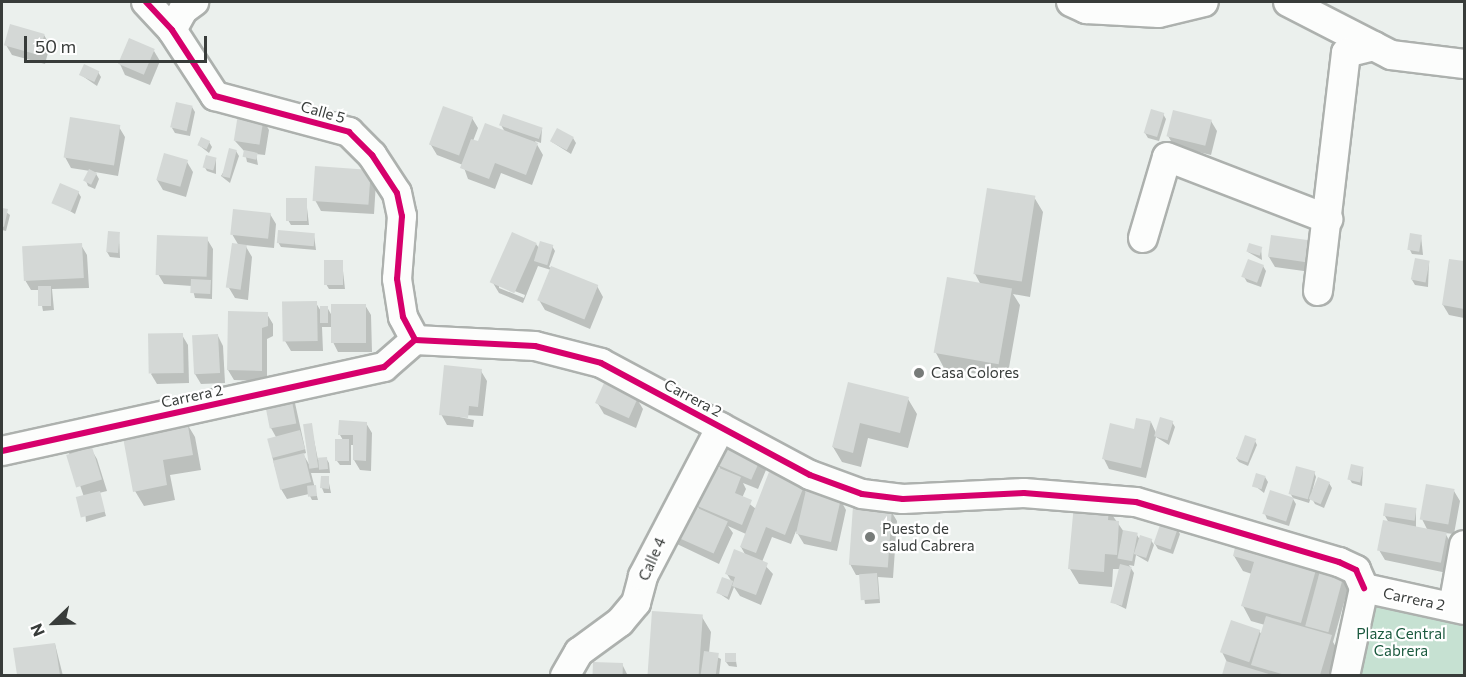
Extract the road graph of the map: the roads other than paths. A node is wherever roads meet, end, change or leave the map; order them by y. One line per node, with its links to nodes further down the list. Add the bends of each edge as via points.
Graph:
1 (146, 2): 6 (street, Calle 5)
2 (194, 2): 6 (street, via 183,10)
3 (1071, 2): 4 (street, via 1086,9 1159,14)
4 (1204, 2)
5 (1288, 2): 7 (street)
6 (172, 30): 12 (street, Calle 5, via 215,96 349,132 372,155 397,193 402,216 398,279 403,317)
7 (1374, 46): 8 (street, via 1391,55); 9 (street, via 1346,52)
8 (1464, 64)
9 (1328, 219): 10 (street, via 1167,157); 11 (street)
10 (1143, 238)
11 (1318, 291)
12 (415, 340): 13 (street, Carrera 2, via 429,337 571,353 601,363); 14 (street, Carrera 2, via 384,367)
13 (721, 426): 16 (street, Carrera 2, via 810,476 862,494 903,499 1024,493 1136,502 1339,562 1356,570); 18 (street, Calle 4, via 643,576 636,603 620,622 579,652)
14 (2, 451)
15 (1464, 546): 17 (street)
16 (1364, 588): 17 (street, Carrera 2); 19 (street)
17 (1459, 609)
18 (565, 675)
19 (1345, 675)

